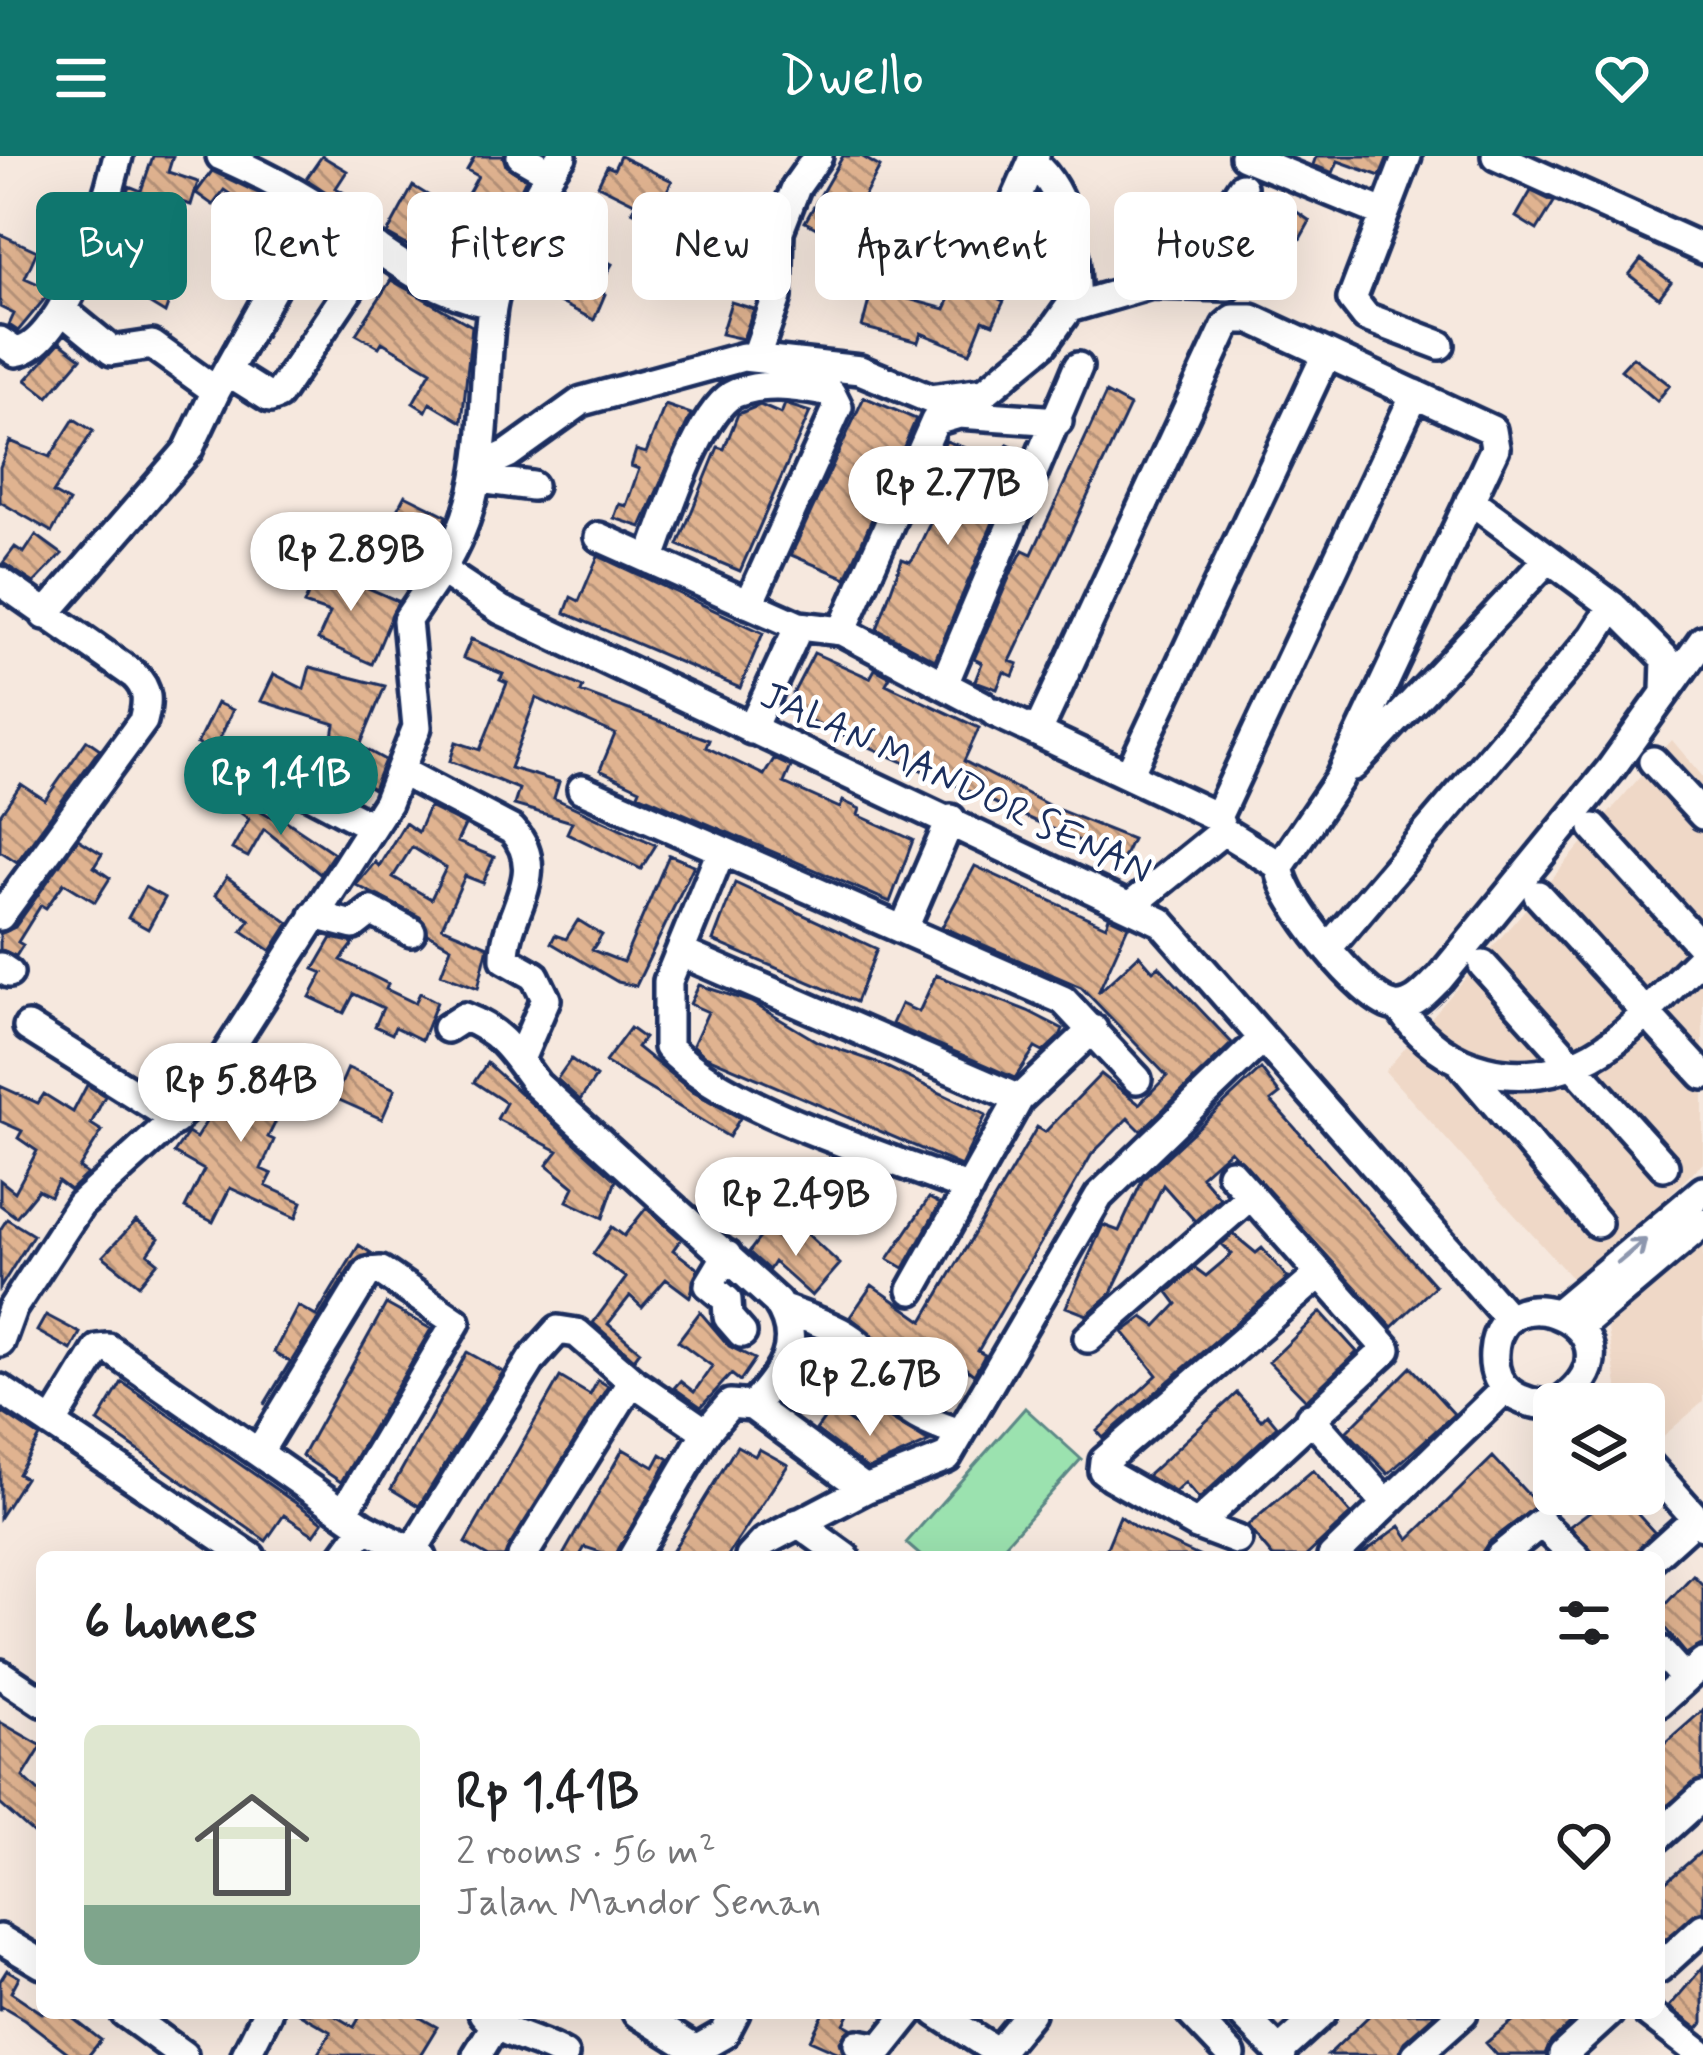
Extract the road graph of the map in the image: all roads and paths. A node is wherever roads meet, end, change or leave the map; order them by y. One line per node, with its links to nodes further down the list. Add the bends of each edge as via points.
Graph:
1 (118, 156): 23 (street)
2 (221, 156): 12 (street)
3 (520, 156): 9 (street)
4 (818, 156): 27 (street, via 779,230 777,297)
5 (1244, 156): 15 (street)
6 (1407, 156): 15 (street)
7 (1496, 156): 10 (street)
8 (1033, 159): 13 (street); 22 (street, via 1060,196)
9 (555, 164): 21 (street)
10 (1548, 166): 16 (street)
11 (1242, 187): 14 (street)
12 (291, 192)
13 (1019, 192)
14 (1239, 192)
15 (1383, 213): 25 (street, via 1352,299 1357,311)
16 (1702, 246)
17 (383, 252): 21 (street, via 440,289)
18 (1114, 294): 22 (street)
19 (266, 300): 29 (street)
20 (342, 300): 29 (street, via 278,395)
21 (493, 304): 32 (street)
22 (1077, 304): 27 (street, via 1044,344 985,392 948,399 860,370)
23 (62, 310): 24 (street, via 32,349 16,352); 29 (street, via 112,351 152,345)
24 (0, 341)
25 (1440, 345)
26 (1326, 355): 30 (street); 49 (street, via 1252,319 1226,326); 52 (street)
27 (756, 356): 32 (street, via 582,401)
28 (1078, 367): 31 (street)
29 (221, 381): 42 (street, via 188,450)
30 (1415, 394): 34 (street, via 1497,438); 58 (street)
31 (1058, 422): 44 (street, via 958,414 935,421); 46 (street)
32 (481, 472): 33 (street); 38 (street)
33 (532, 486)
34 (1471, 500): 36 (street); 53 (street)
35 (598, 536): 37 (street)
36 (1548, 559): 41 (street); 53 (street)
37 (650, 560): 40 (street); 40 (street, via 718,406 759,387 831,393 838,407)
38 (441, 570): 48 (street, JALAN MANDOR SENAN, via 501,610); 51 (street, via 407,620 417,727)
39 (0, 581): 42 (street)
40 (749, 604): 43 (street)
41 (1613, 606): 47 (street, via 1666,658); 69 (street)
42 (45, 615): 66 (street, via 134,675 147,705)
43 (799, 626): 44 (street); 48 (street)
44 (842, 632): 46 (street)
45 (1703, 640): 47 (street)
46 (944, 684): 49 (street)
47 (1664, 693): 73 (street, via 1440,977)
48 (751, 730): 57 (street, JALAN MANDOR SENAN)
49 (1038, 731): 52 (street)
50 (1653, 761): 56 (street)
51 (402, 772): 59 (street); 79 (street, via 523,842 526,889 505,959 535,976 545,998)
52 (1129, 774): 58 (street)
53 (1339, 779): 62 (street)
54 (299, 788): 59 (street)
55 (582, 789): 61 (street)
56 (1703, 815)
57 (951, 819): 64 (street, JALAN MANDOR SENAN); 67 (street)
58 (1220, 824): 62 (street); 64 (street)
59 (370, 826): 65 (street)
60 (1594, 828): 71 (street)
61 (721, 851): 67 (street); 70 (street)
62 (1280, 866): 69 (street, via 1279,881)
63 (1538, 895): 74 (street)
64 (1132, 904): 78 (street, JALAN MANDOR SENAN, via 1162,922)
65 (314, 914): 68 (street, via 353,925 371,911); 85 (street, via 199,1097)
66 (0, 916)
67 (904, 928): 77 (street, via 1063,1000)
68 (411, 932)
69 (1328, 948): 73 (street, via 1381,1002)
70 (680, 952): 84 (street); 88 (street, via 664,1026 668,1047 692,1070)
71 (1703, 952): 74 (street)
72 (1483, 965): 80 (street)
73 (1399, 1007): 81 (street, via 1416,1032)
74 (1643, 1010): 80 (street, via 1611,1042); 82 (street)
75 (28, 1027): 85 (street)
76 (447, 1028): 79 (street, via 455,1018 473,1021)
77 (1093, 1029): 83 (street); 84 (street)
78 (1261, 1040): 98 (street, JALAN MANDOR SENAN); 112 (street, via 1099,1196)
79 (521, 1057): 93 (street, via 537,1085)
80 (1572, 1064): 81 (street, via 1539,1075); 86 (street)
81 (1462, 1066): 91 (street)
82 (1703, 1075)
83 (1137, 1078)
84 (1018, 1099): 88 (street)
85 (176, 1120): 96 (street, via 80,1205)
86 (1664, 1166)
87 (1231, 1173): 90 (street)
88 (969, 1189): 95 (street)
89 (1703, 1191): 99 (street, one-way to 89)
90 (1250, 1196): 94 (street); 101 (street)
91 (1597, 1223)
92 (1703, 1223): 99 (street)
93 (727, 1255): 97 (street); 100 (street, via 710,1285)
94 (1320, 1274): 109 (street, via 1387,1349); 120 (street, via 1104,1460 1111,1476)
95 (912, 1290)
96 (6, 1306): 102 (street)
97 (781, 1307): 108 (street, via 790,1322 787,1360); 112 (street, via 850,1337 897,1404)
98 (1509, 1319): 99 (street, via 1525,1310); 106 (street, via 1492,1367)
99 (1570, 1319): 104 (street, via 1589,1347)
100 (742, 1333)
101 (1088, 1339)
102 (0, 1342)
103 (632, 1381): 111 (street); 125 (street, via 577,1333 558,1330 532,1359); 126 (street)
104 (1581, 1383)
105 (0, 1389): 110 (street)
106 (1504, 1390): 107 (street); 116 (street)
107 (1533, 1404)
108 (752, 1406): 111 (street, via 724,1407); 115 (street)
109 (1310, 1417): 116 (street); 120 (street)
110 (52, 1424): 113 (street, via 98,1349 108,1348); 122 (street)
111 (706, 1432): 127 (street)
112 (960, 1433): 115 (street, via 934,1466)
113 (260, 1450): 117 (street); 117 (street, via 368,1272 388,1275 456,1322)
114 (1665, 1484): 118 (street)
115 (865, 1489): 119 (street)
116 (1387, 1504): 130 (street)
117 (354, 1519): 123 (street); 124 (street)
118 (1699, 1522): 133 (street)
119 (798, 1523): 128 (street); 129 (street)
120 (1197, 1525): 121 (street)
121 (1237, 1540)
122 (242, 1551)
123 (345, 1551)
124 (412, 1551)
125 (419, 1551)
126 (526, 1551)
127 (637, 1551)
128 (758, 1551)
129 (837, 1551)
130 (1338, 1551)
131 (1506, 1551): 132 (street, via 1541,1523)
132 (1570, 1551)
133 (1661, 1551)
134 (1665, 1654): 135 (street)
135 (1694, 1671): 138 (street)
136 (0, 1674): 137 (street)
137 (36, 1698)
138 (1665, 1698)
139 (1703, 1796): 140 (street)
140 (1665, 1831)
141 (1702, 1931): 144 (street)
142 (0, 1939): 143 (street)
143 (36, 1960)
144 (1665, 1963)
145 (133, 2019): 163 (street)
146 (265, 2019): 164 (street)
147 (493, 2019): 165 (street)
148 (495, 2019): 166 (street)
149 (647, 2019): 150 (street, via 696,2050 724,2034)
150 (732, 2019)
151 (904, 2019): 160 (street, via 880,2048)
152 (946, 2019): 162 (street)
153 (1026, 2019): 162 (street)
154 (1198, 2019): 167 (street)
155 (1246, 2019): 161 (street)
156 (1316, 2019): 161 (street)
157 (1455, 2019): 168 (street)
158 (1603, 2019): 169 (street)
159 (1656, 2019): 170 (street)
160 (858, 2044)
161 (1281, 2053)
162 (1000, 2054)
163 (183, 2055)
164 (246, 2055)
165 (477, 2055)
166 (564, 2055)
167 (1231, 2055)
168 (1416, 2055)
169 (1563, 2055)
170 (1702, 2055)

